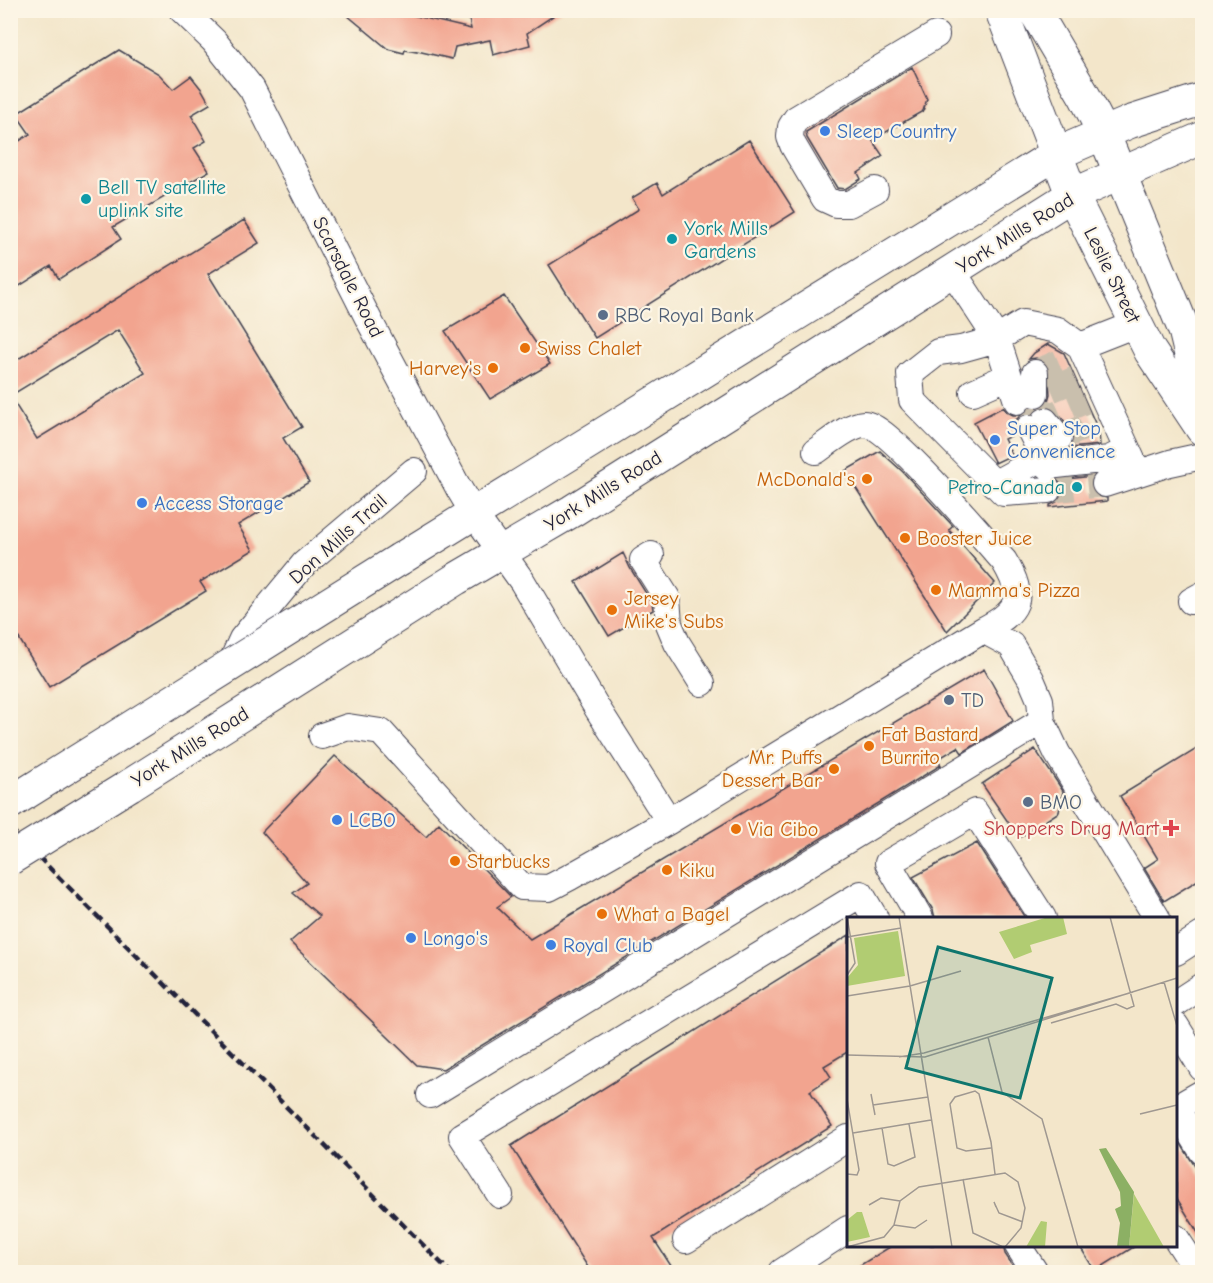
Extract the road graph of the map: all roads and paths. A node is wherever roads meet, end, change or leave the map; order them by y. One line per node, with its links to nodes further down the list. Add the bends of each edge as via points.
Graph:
1 (182, 10): 29 (street, Scarsdale Road, via 225,53 256,96 382,345)
2 (1001, 10): 8 (main road, Leslie Street)
3 (1034, 10): 6 (main road)
4 (936, 35): 10 (street, via 796,119 790,127 797,155 825,199 849,204)
5 (1203, 99): 6 (main road)
6 (1103, 132): 8 (main road); 9 (main road)
7 (1203, 138): 9 (main road, York Mills Road)
8 (1056, 154): 11 (main road, Leslie Street); 29 (main road)
9 (1120, 174): 11 (main road, York Mills Road); 19 (main road, via 1185,332)
10 (875, 190)
11 (1072, 195): 12 (main road, York Mills Road); 13 (main road, Leslie Street)
12 (953, 272): 14 (street); 30 (main road, York Mills Road)
13 (1136, 324): 16 (street); 20 (main road, Leslie Street, via 1149,351)
14 (997, 339): 15 (street); 16 (street, via 1023,323 1058,330); 26 (street, via 938,352 910,374 912,400)
15 (1009, 376): 17 (street); 18 (street)
16 (1085, 385): 21 (street)
17 (1029, 389)
18 (972, 392)
19 (1203, 403)
20 (1203, 429)
21 (1127, 450): 25 (street); 26 (street, via 1109,459 1048,466 1044,436)
22 (816, 451): 32 (street, via 855,426 867,424 929,476 1005,561 1012,574 1016,602 1011,613)
23 (1203, 456): 25 (street)
24 (414, 471): 36 (street, Don Mills Trail, via 304,564 242,639 225,676)
25 (1138, 473): 27 (street)
26 (994, 484): 28 (street, via 1004,494)
27 (1106, 484)
28 (1048, 490)
29 (474, 514): 30 (street, Scarsdale Road); 37 (main road, bridge)
30 (501, 552): 38 (street, Scarsdale Road); 39 (main road, York Mills Road, bridge)
31 (651, 555): 33 (street, via 644,560 667,598 669,624)
32 (983, 630): 34 (street, via 1011,645 1040,700); 38 (street)
33 (702, 683)
34 (1042, 721): 43 (street, via 1070,775); 51 (street)
35 (322, 736): 38 (street, via 348,727 381,732 522,887 549,888)
36 (67, 779)
37 (10, 803)
38 (669, 820)
39 (10, 859)
40 (874, 917): 56 (street, via 861,894 462,1136)
41 (919, 917): 42 (street, via 888,863 975,812)
42 (1042, 917)
43 (1156, 917)
44 (1203, 935): 45 (street)
45 (1177, 950)
46 (1203, 986): 47 (street)
47 (1177, 1002)
48 (1177, 1028): 49 (street)
49 (1203, 1068)
50 (1203, 1093): 52 (street)
51 (430, 1095)
52 (1177, 1107)
53 (1177, 1110): 55 (street)
54 (847, 1139): 58 (street)
55 (1203, 1150)
56 (500, 1195)
57 (847, 1230): 61 (street)
58 (686, 1240)
59 (1177, 1240): 63 (street)
60 (1019, 1247): 62 (street)
61 (782, 1272)
62 (1035, 1272)
63 (1198, 1272)

